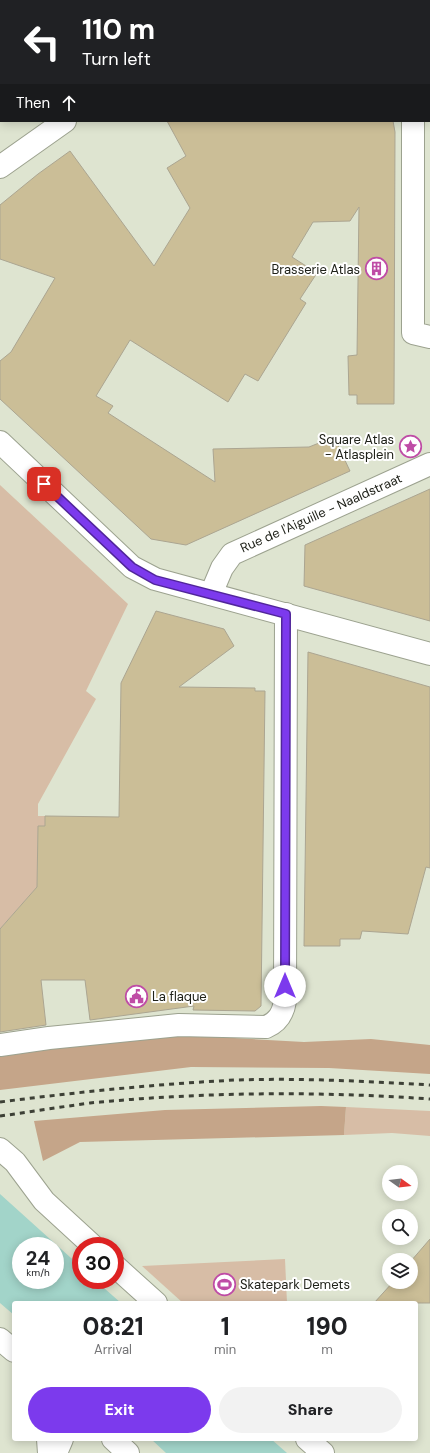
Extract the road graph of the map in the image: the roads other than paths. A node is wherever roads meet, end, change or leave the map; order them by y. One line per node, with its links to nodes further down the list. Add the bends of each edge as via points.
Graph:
1 (64, 122): 3 (street)
2 (413, 122): 4 (street)
3 (0, 167)
4 (421, 335)
5 (0, 442): 7 (street, via 132,567 155,580)
6 (430, 464): 7 (street, Rue de l'Aiguille - Naaldstraat, via 232,554 222,568)
7 (211, 594): 8 (street)
8 (286, 614): 9 (street); 10 (street, via 285,1001 278,1019 266,1027 179,1025)
9 (430, 654)
10 (0, 1045)
11 (0, 1149): 12 (street, via 15,1162 44,1202)
12 (83, 1237)
13 (124, 1274): 14 (street)
14 (154, 1301)
15 (0, 1339): 16 (street)
16 (12, 1349)
17 (48, 1441): 21 (street)
18 (61, 1441): 22 (street)
19 (115, 1441): 23 (street)
20 (309, 1441): 24 (street)
21 (49, 1453)
22 (56, 1453)
23 (128, 1453)
24 (323, 1453)

